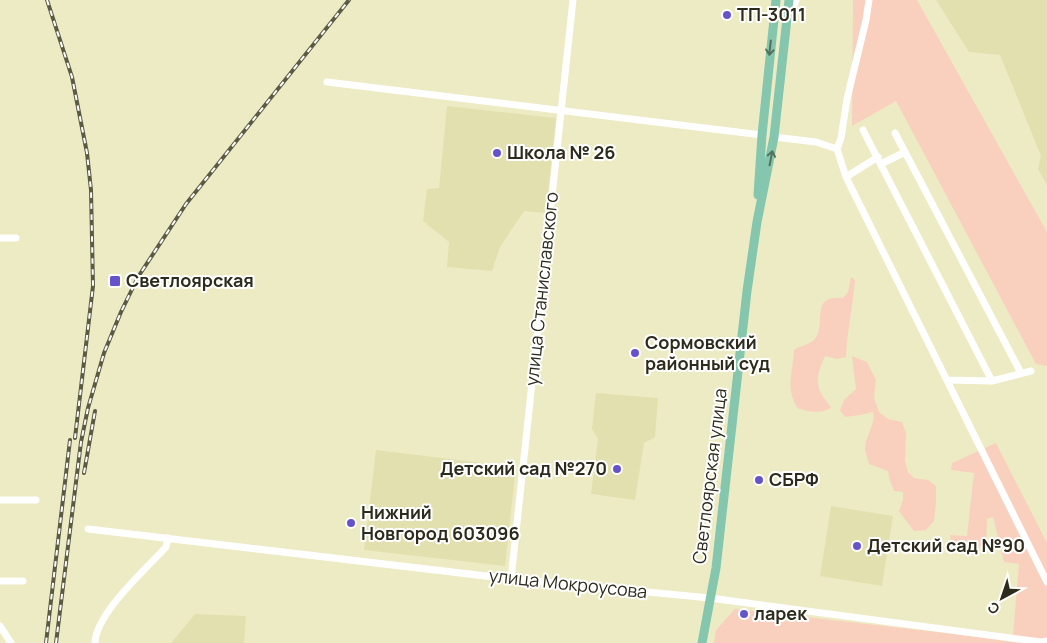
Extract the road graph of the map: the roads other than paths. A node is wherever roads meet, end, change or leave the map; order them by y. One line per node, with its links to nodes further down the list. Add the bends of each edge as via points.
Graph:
1 (573, 0): 8 (street, улица Станиславского)
2 (774, 0): 11 (main road, one-way to 11)
3 (789, 0): 6 (main road)
4 (796, 0): 6 (street)
5 (869, 0): 13 (street, via 841,138)
6 (786, 30): 12 (main road)
7 (327, 82): 8 (street)
8 (562, 110): 11 (street); 28 (street, улица Станиславского)
9 (863, 130): 15 (street)
10 (895, 133): 14 (street)
11 (762, 135): 12 (main road); 17 (main road)
12 (774, 136): 13 (street, via 816,142); 17 (main road, one-way to 12)
13 (836, 149): 16 (street)
14 (905, 152): 15 (street); 21 (street)
15 (879, 161): 16 (street); 23 (street)
16 (846, 177): 22 (street)
17 (757, 222): 32 (main road, Светлоярская улица)
18 (0, 238): 19 (street)
19 (16, 238)
20 (1031, 370): 21 (street)
21 (1021, 374): 23 (street)
22 (947, 380): 23 (street); 31 (street)
23 (992, 381)
24 (0, 500): 25 (street)
25 (36, 500)
26 (88, 529): 27 (street, улица Мокроусова)
27 (168, 538): 28 (street, улица Мокроусова); 36 (street, via 166,547 110,609 95,635)
28 (511, 579): 32 (street, улица Мокроусова)
29 (0, 581): 30 (street)
30 (23, 581)
31 (1047, 582)
32 (710, 598): 34 (street, улица Мокроусова, via 1040,642); 37 (main road, Светлоярская улица)
33 (0, 626): 35 (street)
34 (1047, 640)
35 (11, 643)
36 (95, 643)
37 (702, 643)

